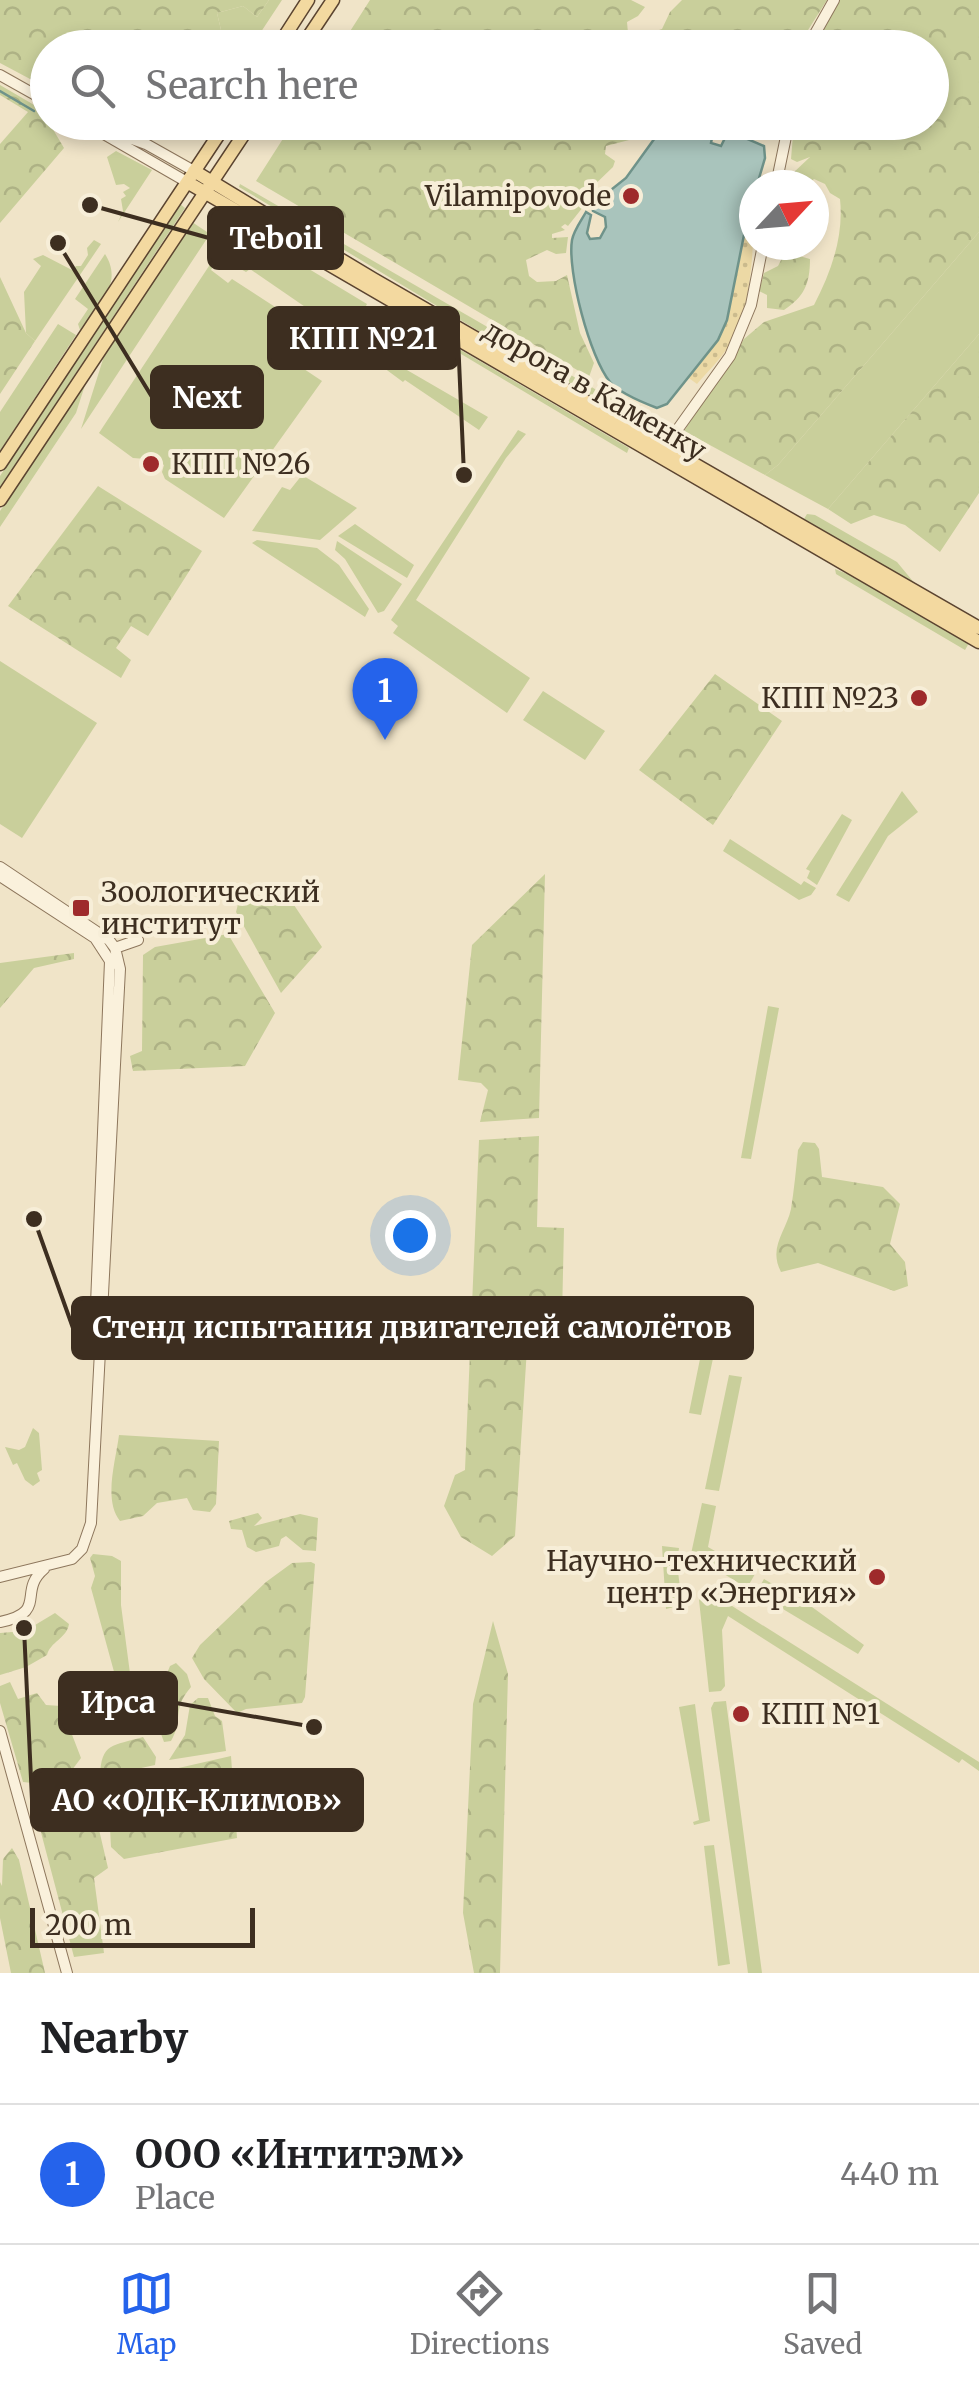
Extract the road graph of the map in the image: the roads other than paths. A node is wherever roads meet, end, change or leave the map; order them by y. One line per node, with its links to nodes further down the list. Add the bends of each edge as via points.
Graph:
1 (308, 0): 4 (main road)
2 (333, 0): 5 (main road)
3 (834, 0): 6 (street)
4 (289, 30)
5 (313, 30)
6 (817, 30)
7 (0, 75): 8 (street)
8 (30, 92)
9 (135, 140): 14 (street, дорога в Каменку)
10 (216, 140): 14 (main road)
11 (240, 140): 15 (main road)
12 (785, 140): 13 (street)
13 (779, 170)
14 (191, 177): 15 (main road, дорога в Каменку); 18 (main road)
15 (209, 187): 17 (main road, дорога в Каменку); 19 (main road); 21 (main road, дорога в Каменку)
16 (759, 260): 17 (street, via 730,356)
17 (665, 447): 20 (main road, дорога в Каменку)
18 (0, 464)
19 (0, 500)
20 (979, 628)
21 (979, 642)
22 (0, 867): 25 (street, via 102,934)
23 (0, 876): 25 (street)
24 (138, 940): 25 (street)
25 (109, 947): 26 (street, via 120,969 91,1523 78,1554)
26 (44, 1569): 27 (street); 28 (street)
27 (5, 1576): 28 (street, via 20,1578)
28 (32, 1591): 29 (street, via 28,1611)
29 (0, 1622)
30 (0, 1732): 31 (street)
31 (67, 1973)

